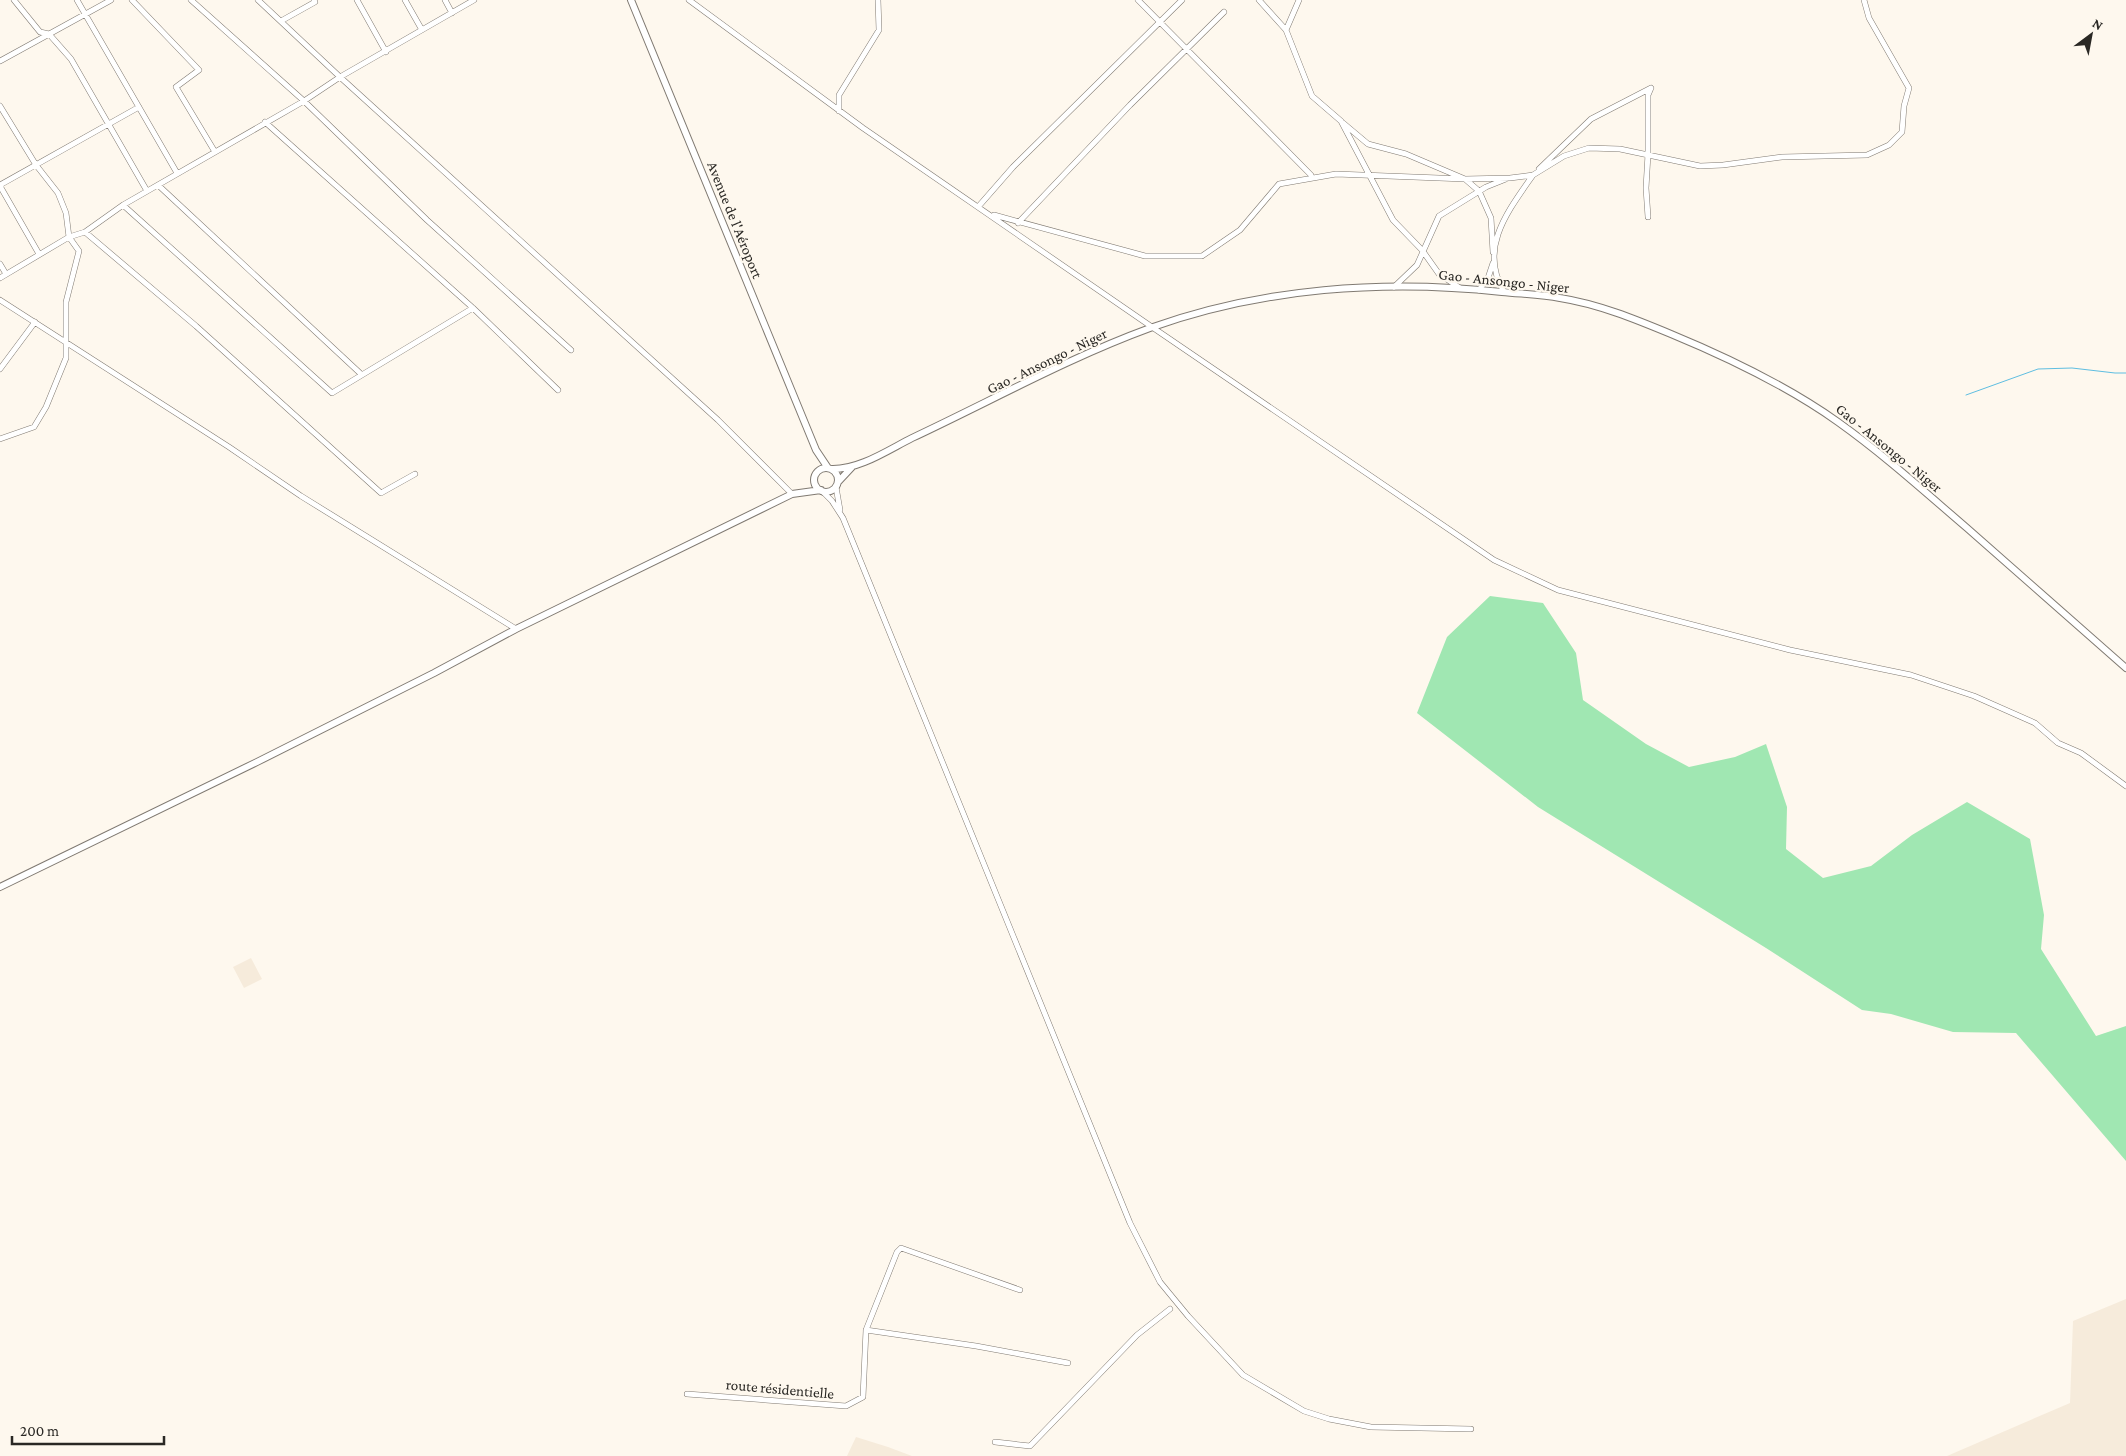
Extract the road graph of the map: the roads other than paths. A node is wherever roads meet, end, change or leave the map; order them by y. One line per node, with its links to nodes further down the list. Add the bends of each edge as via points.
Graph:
1 (14, 0): 27 (street, via 40,32)
2 (77, 0): 22 (street)
3 (111, 0): 22 (street)
4 (132, 0): 39 (street, via 199,70 176,87)
5 (191, 0): 32 (street)
6 (258, 0): 23 (street)
7 (314, 0): 23 (street)
8 (357, 0): 29 (street)
9 (405, 0): 25 (street)
10 (445, 0): 21 (street)
11 (474, 0): 21 (street)
12 (631, 0): 79 (main road, Avenue de l'Aéroport)
13 (689, 0): 35 (street)
14 (878, 0): 35 (street, via 879,30 839,95)
15 (1138, 0): 24 (street)
16 (1182, 0): 24 (street)
17 (1259, 0): 26 (street)
18 (1299, 0): 26 (street)
19 (1864, 0): 40 (street, via 1869,18 1909,88 1902,132 1889,145 1868,155 1782,157 1700,166)
20 (1224, 12): 28 (street)
21 (452, 13): 25 (street)
22 (84, 14): 27 (street); 34 (street)
23 (281, 21): 31 (street)
24 (1160, 22): 28 (street); 53 (street, via 1013,167)
25 (422, 30): 29 (street)
26 (1286, 30): 36 (street, via 1312,96)
27 (48, 34): 30 (street); 38 (street, via 70,59)
28 (1187, 49): 43 (street); 56 (street)
29 (386, 52): 31 (street)
30 (0, 61)
31 (340, 77): 32 (street); 86 (street, via 718,420)
32 (304, 101): 37 (street); 74 (street, via 427,220)
33 (0, 106): 41 (street)
34 (140, 107): 38 (street); 42 (street)
35 (839, 110): 53 (street)
36 (1340, 121): 44 (street); 47 (street, via 1368,144 1406,154)
37 (265, 122): 39 (street); 70 (street)
38 (109, 124): 41 (street); 50 (street)
39 (215, 152): 42 (street)
40 (1648, 154): 45 (street, via 1590,148 1564,156); 45 (street, via 1648,95 1651,88 1591,119); 55 (street)
41 (36, 165): 49 (street); 58 (street, via 58,193 66,213)
42 (177, 173): 48 (street)
43 (1311, 175)
44 (1369, 175): 47 (street); 56 (street, via 1336,174 1280,184 1240,230 1202,256 1145,256); 59 (street, via 1394,220)
45 (1533, 175): 46 (street); 61 (street, via 1500,226)
46 (1510, 178): 47 (street); 51 (street)
47 (1465, 179): 51 (street)
48 (158, 184): 50 (street); 76 (street)
49 (0, 186): 60 (street)
50 (147, 191): 52 (street)
51 (1480, 191): 59 (street, via 1438,216); 61 (street, via 1491,218)
52 (123, 205): 57 (street); 76 (street, via 332,393)
53 (978, 207): 54 (street)
54 (988, 213): 56 (street); 72 (street)
55 (1648, 217)
56 (1018, 223)
57 (85, 232): 58 (street); 82 (street, via 196,326 381,493)
58 (69, 236): 60 (street); 73 (street, via 79,251 66,302)
59 (1422, 250): 65 (street, via 1417,265); 66 (street, via 1439,274)
60 (39, 254): 63 (street)
61 (1493, 263): 67 (street); 68 (street)
62 (0, 264): 63 (street)
63 (6, 274): 64 (street)
64 (0, 278)
65 (1394, 286): 66 (main road, Gao - Ansongo - Niger); 72 (main road, Gao - Ansongo - Niger, via 1274,296 1208,310)
66 (1461, 288): 67 (main road, Gao - Ansongo - Niger)
67 (1479, 290): 68 (main road, Gao - Ansongo - Niger)
68 (1504, 292): 89 (main road, Gao - Ansongo - Niger, via 1561,298 1629,316 1742,365 1793,392 1882,455)
69 (0, 300): 71 (street)
70 (473, 308): 76 (street); 77 (street)
71 (35, 322): 73 (street); 75 (street)
72 (1152, 327): 80 (main road, Gao - Ansongo - Niger, via 1084,354); 90 (street, via 1494,560 1558,590 1790,650 1911,675 1974,696 2035,722 2058,743 2081,753)
73 (66, 342): 78 (street, via 66,358 34,427); 88 (street, via 301,496)
74 (571, 350)
75 (0, 369)
76 (361, 374)
77 (558, 390)
78 (0, 439)
79 (816, 450): 81 (main road); 83 (main road)
80 (855, 465): 81 (main road); 84 (main road)
81 (830, 468): 83 (main road, via 822,468); 84 (main road, via 837,474)
82 (415, 474)
83 (815, 475): 85 (main road, via 815,485); 86 (main road, via 809,486)
84 (837, 484): 85 (main road, via 830,491); 87 (street)
85 (821, 491): 86 (main road); 87 (street)
86 (795, 494): 88 (main road)
87 (840, 512): 97 (street, via 1130,1223 1160,1282 1243,1376 1304,1411 1371,1427)
88 (516, 629): 91 (main road, via 284,748)
89 (2126, 668)
90 (2126, 786)
91 (0, 887)
92 (1020, 1290): 94 (street, route résidentielle, via 901,1248)
93 (1170, 1309): 98 (street, via 1137,1336 1030,1446)
94 (866, 1330): 95 (street); 96 (street, route résidentielle, via 863,1397 846,1406)
95 (1068, 1363)
96 (687, 1394)
97 (1471, 1429)
98 (995, 1442)

